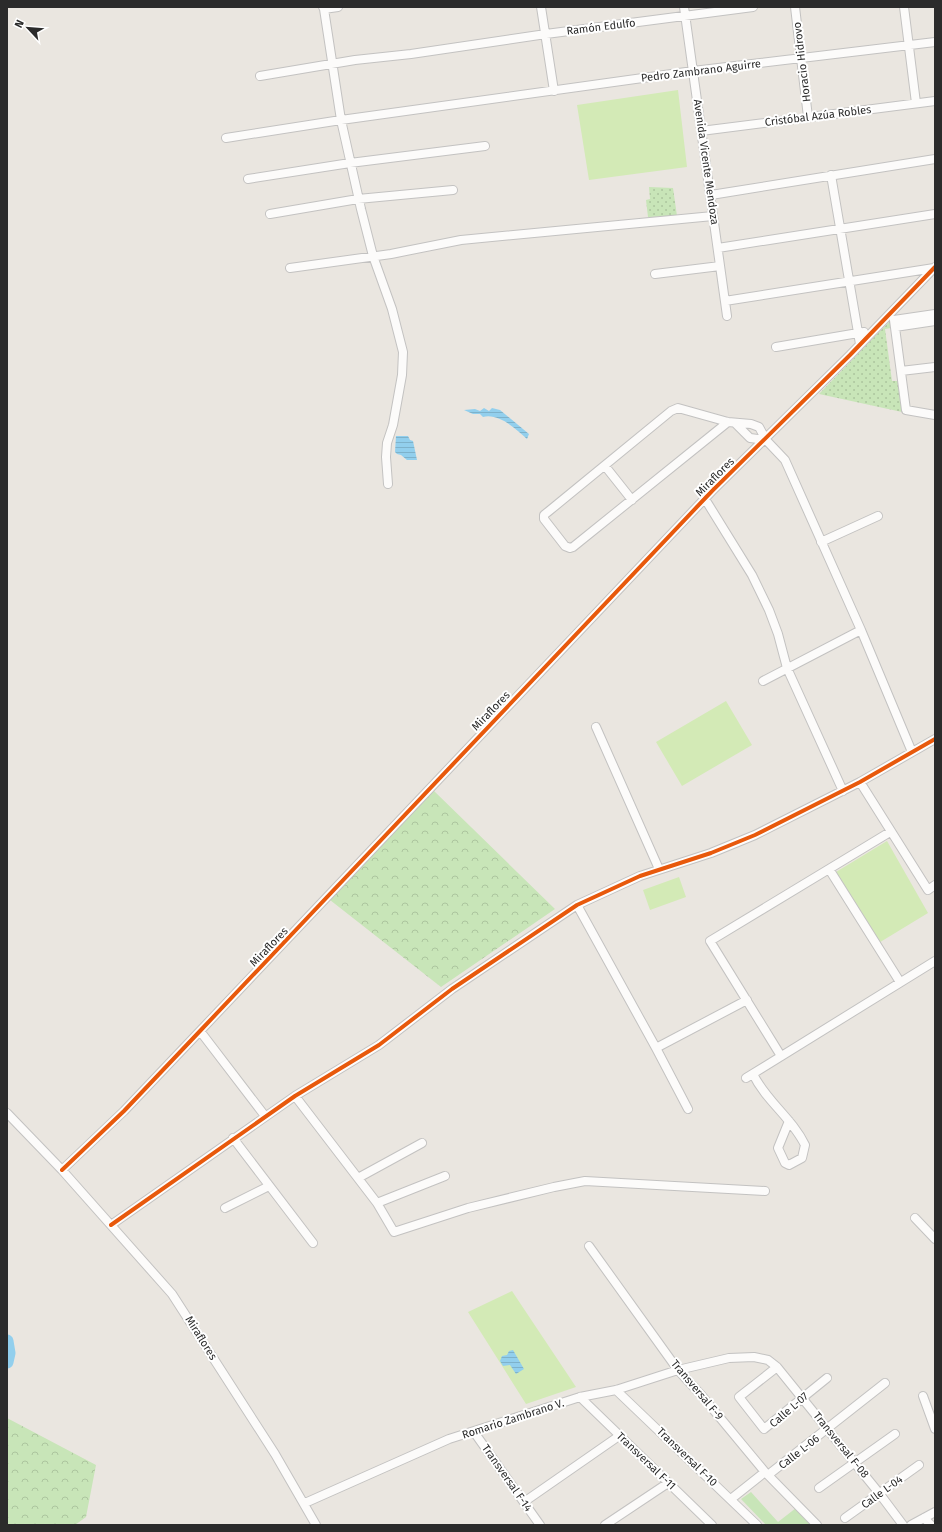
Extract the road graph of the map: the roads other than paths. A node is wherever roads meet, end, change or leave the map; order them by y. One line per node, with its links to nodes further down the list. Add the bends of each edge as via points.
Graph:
1 (338, 7): 7 (street)
2 (541, 7): 9 (street)
3 (684, 7): 8 (street, Avenida Vicente Mendoza)
4 (753, 7): 8 (street, Ramón Edulfo)
5 (795, 7): 12 (street, Horacio Hidrovo)
6 (904, 7): 11 (street)
7 (324, 8): 13 (street)
8 (686, 16): 9 (street, Ramón Edulfo); 14 (street, Avenida Vicente Mendoza)
9 (546, 34): 13 (street, Ramón Edulfo); 16 (street)
10 (935, 42): 11 (street, Pedro Zambrano Aguirre)
11 (909, 46): 12 (street, Pedro Zambrano Aguirre); 18 (street)
12 (802, 59): 14 (street, Pedro Zambrano Aguirre); 19 (street, Horacio Hidrovo)
13 (332, 65): 15 (street, Ramón Edulfo); 20 (street)
14 (693, 72): 16 (street, Pedro Zambrano Aguirre); 21 (street, Avenida Vicente Mendoza)
15 (260, 76)
16 (554, 91): 20 (street, Pedro Zambrano Aguirre)
17 (935, 101): 18 (street, Cristóbal Azúa Robles)
18 (916, 103): 19 (street, Cristóbal Azúa Robles)
19 (808, 117): 21 (street, Cristóbal Azúa Robles)
20 (341, 120): 22 (street, Pedro Zambrano Aguirre); 25 (street)
21 (701, 131): 29 (street, Avenida Vicente Mendoza)
22 (226, 138)
23 (486, 146): 25 (street)
24 (935, 159): 26 (street)
25 (350, 163): 27 (street); 30 (street)
26 (831, 175): 29 (street); 34 (street)
27 (248, 179)
28 (453, 190): 30 (street)
29 (711, 195): 33 (street, Avenida Vicente Mendoza)
30 (358, 199): 31 (street); 36 (street)
31 (270, 214)
32 (935, 214): 34 (street)
33 (713, 216): 35 (street, Avenida Vicente Mendoza); 36 (street, via 461,240)
34 (841, 229): 35 (street); 41 (street)
35 (718, 248): 37 (street, Avenida Vicente Mendoza)
36 (373, 256): 39 (street); 57 (street, via 392,309 403,352 398,397 387,443)
37 (720, 266): 40 (street); 42 (street, Avenida Vicente Mendoza)
38 (935, 267): 41 (street); 47 (street, Miraflores)
39 (290, 268)
40 (654, 274)
41 (849, 281): 42 (street); 48 (street)
42 (725, 301): 44 (street, Avenida Vicente Mendoza)
43 (935, 314): 46 (street, via 894,320)
44 (727, 316)
45 (935, 321): 46 (street)
46 (895, 327): 52 (street)
47 (872, 331): 48 (street); 49 (street, Miraflores)
48 (859, 333): 49 (street); 50 (street)
49 (860, 344): 55 (street, Miraflores)
50 (776, 347)
51 (935, 367): 52 (street)
52 (901, 371): 53 (street, via 906,410)
53 (935, 415)
54 (731, 422): 55 (street, via 750,438); 55 (street, via 759,427); 56 (street, via 678,408); 59 (street)
55 (766, 440): 58 (street, Miraflores); 61 (street, via 785,460)
56 (605, 466): 59 (street); 59 (street, via 544,515 544,519 565,546 573,547)
57 (388, 484)
58 (705, 499): 63 (street, via 752,575 766,603); 78 (street, Miraflores)
59 (632, 500)
60 (878, 516): 61 (street)
61 (821, 542): 62 (street)
62 (861, 630): 63 (street); 67 (street)
63 (787, 668): 64 (street); 69 (street)
64 (763, 681)
65 (596, 727): 71 (street)
66 (935, 739): 67 (street)
67 (912, 752): 68 (street)
68 (860, 782): 69 (street); 70 (street)
69 (843, 791): 71 (street, via 738,843)
70 (890, 832): 72 (street); 73 (street, via 928,890)
71 (659, 869): 74 (street)
72 (829, 869): 76 (street); 77 (street, via 710,941)
73 (935, 886)
74 (577, 905): 79 (street); 81 (street, via 452,989 379,1045)
75 (935, 961): 76 (street)
76 (900, 982): 80 (street)
77 (747, 1000): 79 (street); 80 (street)
78 (200, 1031): 84 (street); 88 (street, Miraflores, via 124,1111)
79 (656, 1048): 82 (street)
80 (781, 1056): 85 (street, via 749,1076)
81 (295, 1096): 84 (street); 90 (street)
82 (688, 1109)
83 (7, 1113): 88 (street, Miraflores)
84 (265, 1116): 86 (street)
85 (788, 1121): 85 (street, via 805,1145 802,1158 789,1165 778,1148)
86 (232, 1138): 91 (street); 96 (street)
87 (422, 1143): 90 (street)
88 (62, 1170): 96 (street, Miraflores)
89 (445, 1176): 93 (street)
90 (358, 1178): 93 (street)
91 (270, 1186): 94 (street); 98 (street)
92 (765, 1190): 93 (street, via 585,1181 468,1208 394,1232)
93 (377, 1203)
94 (225, 1208)
95 (915, 1218): 97 (street)
96 (112, 1225): 121 (street, Miraflores, via 155,1273 186,1314)
97 (935, 1239)
98 (313, 1243)
99 (589, 1246): 101 (street, Transversal F-9)
100 (777, 1367): 101 (street, Romario Zambrano V., via 768,1360 754,1357 729,1358); 107 (street, Transversal F-08); 107 (street, Calle L-07, via 739,1397 762,1428 766,1429)
101 (678, 1370): 104 (street, Romario Zambrano V.); 115 (street, Transversal F-9)
102 (827, 1378): 107 (street, Calle L-07)
103 (885, 1383): 108 (street, Calle L-06)
104 (616, 1390): 106 (street, Romario Zambrano V.); 119 (street, Transversal F-10)
105 (923, 1396): 109 (street)
106 (580, 1397): 110 (street, Romario Zambrano V.); 112 (street, Transversal F-11)
107 (803, 1397): 108 (street, Transversal F-08)
108 (828, 1429): 113 (street, Transversal F-08); 115 (street, Calle L-06)
109 (935, 1429)
110 (474, 1432): 120 (street, Transversal F-14); 121 (street, Romario Zambrano V., via 449,1439)
111 (895, 1434): 113 (street)
112 (619, 1436): 116 (street, Transversal F-11); 120 (street)
113 (855, 1463): 117 (street); 118 (street, Transversal F-08)
114 (920, 1465): 118 (street, Calle L-04)
115 (766, 1474): 119 (street, Calle L-06); 130 (street, Transversal F-9)
116 (668, 1483): 127 (street); 128 (street, Transversal F-11)
117 (819, 1488)
118 (879, 1493): 123 (street, Calle L-04); 131 (street, Transversal F-08)
119 (731, 1499): 129 (street, Transversal F-10)
120 (524, 1502): 126 (street, Transversal F-14)
121 (305, 1503): 125 (street, Miraflores)
122 (935, 1512): 124 (street)
123 (845, 1518)
124 (924, 1518): 132 (street); 133 (street)
125 (316, 1525)
126 (540, 1525)
127 (605, 1525)
128 (712, 1525)
129 (757, 1525)
130 (817, 1525)
131 (903, 1525)
132 (911, 1525)
133 (931, 1525)

